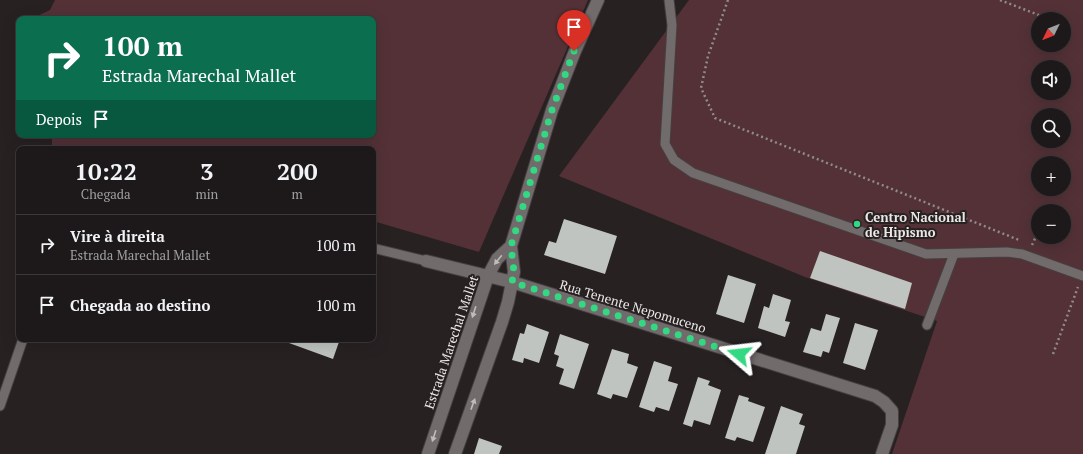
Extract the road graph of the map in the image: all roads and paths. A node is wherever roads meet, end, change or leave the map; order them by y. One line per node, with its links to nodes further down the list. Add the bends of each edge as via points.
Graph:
1 (598, 0): 8 (street, Estrada Marechal Mallet, via 574,51 552,110)
2 (668, 0): 11 (lane, via 672,25 665,144 674,160 693,173 908,249 926,254)
3 (728, 0): 7 (path, via 708,56 701,88 714,118)
4 (1000, 0): 5 (path)
5 (1008, 1): 6 (path)
6 (1033, 12)
7 (1032, 245): 9 (path)
8 (511, 246): 13 (street, Estrada Marechal Mallet, one-way to 13, via 498,259); 15 (street, Estrada Marechal Mallet, via 514,272)
9 (1038, 248)
10 (376, 249): 12 (lane)
11 (954, 254): 14 (lane, via 1022,254); 16 (lane)
12 (426, 261): 13 (street, Rua Tenente Nepomuceno)
13 (488, 276): 15 (street, Rua Tenente Nepomuceno); 20 (street, Estrada Marechal Mallet, one-way to 20)
14 (1083, 276): 18 (path)
15 (512, 282): 21 (street, Estrada Marechal Mallet, one-way to 15, via 502,322); 22 (street, Rua Tenente Nepomuceno, via 875,396 892,411 892,425)
16 (928, 325)
17 (22, 342): 19 (lane)
18 (1052, 354)
19 (0, 406)
20 (428, 454)
21 (455, 454)
22 (882, 454)

